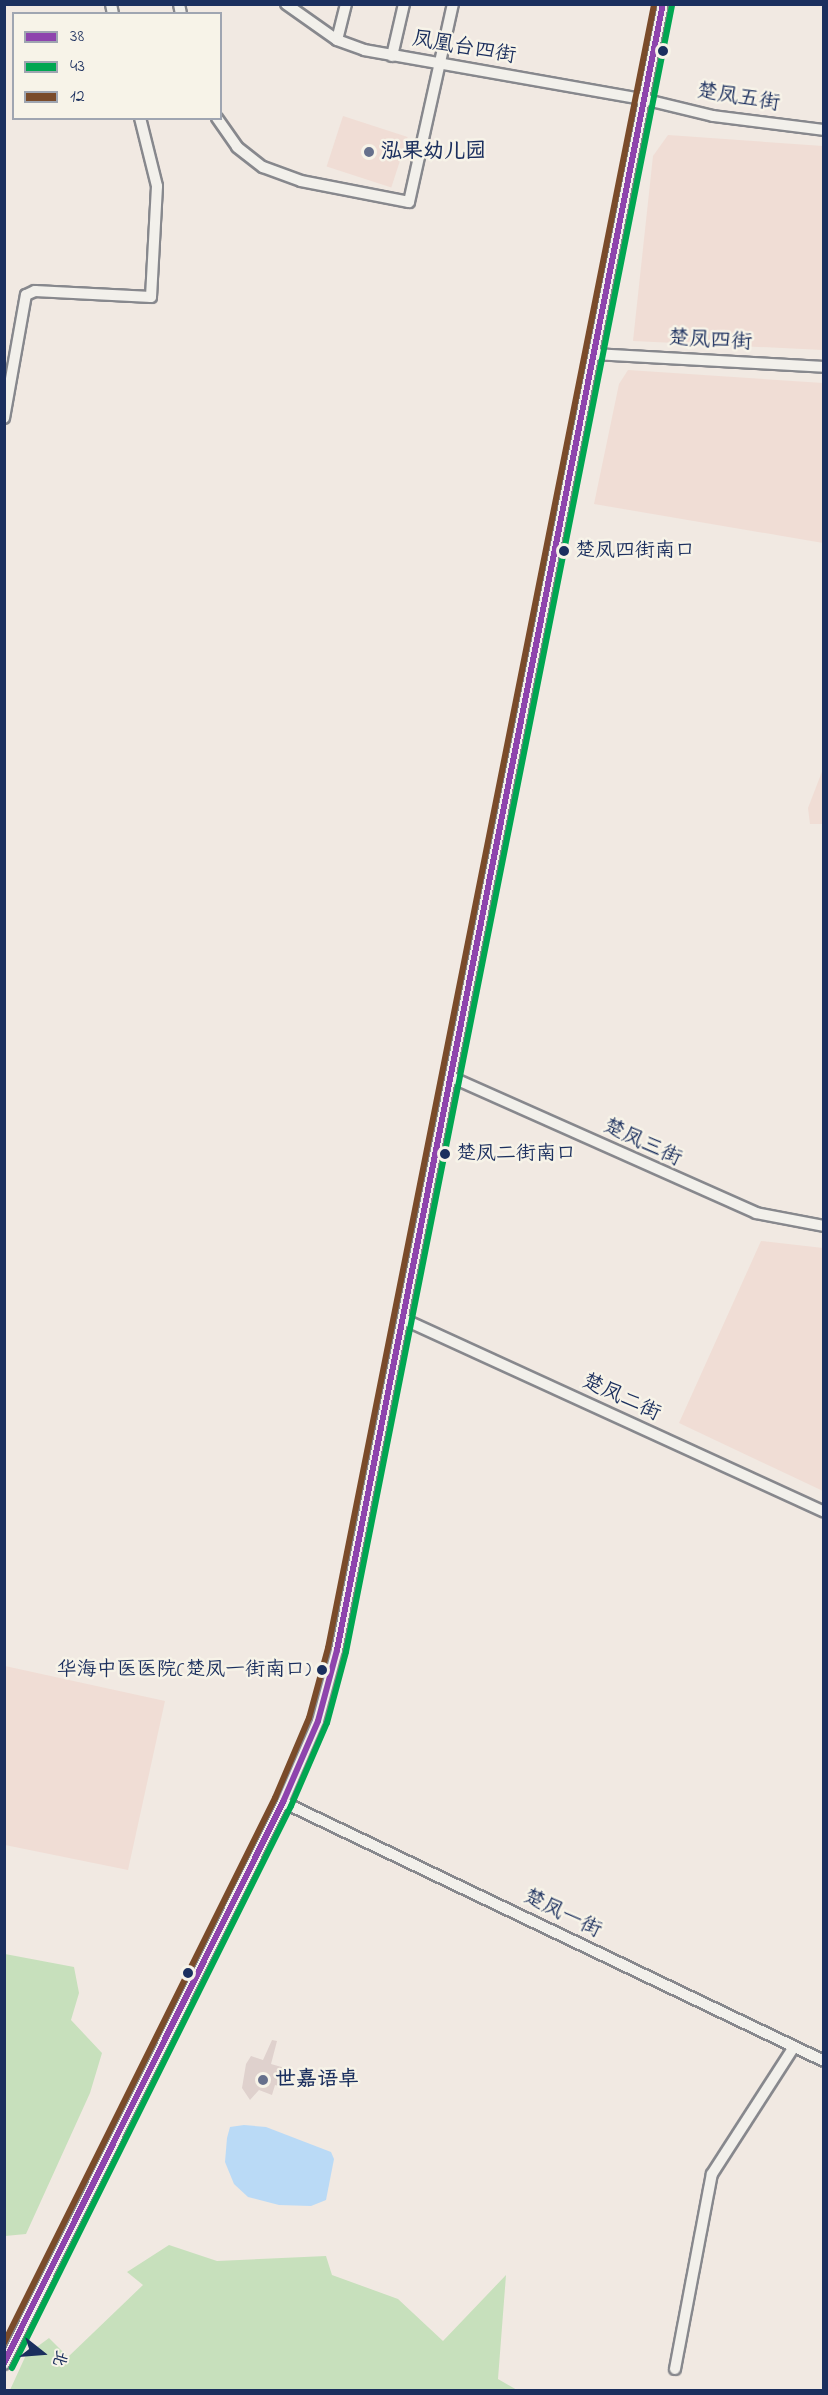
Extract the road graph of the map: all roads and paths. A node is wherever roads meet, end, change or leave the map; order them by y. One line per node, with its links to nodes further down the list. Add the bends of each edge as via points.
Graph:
1 (286, 4): 6 (street, 凤凰台四街)
2 (346, 4): 6 (street)
3 (404, 4): 7 (street)
4 (453, 4): 8 (street)
5 (663, 4): 9 (street)
6 (337, 40): 7 (street, 凤凰台四街)
7 (392, 56): 8 (street, 凤凰台四街)
8 (442, 63): 9 (street, 凤凰台四街); 11 (street, via 409,202 301,181 272,171 237,147)
9 (647, 100): 12 (street, 楚凤五街, via 713,116); 13 (street)
10 (140, 120): 15 (street, via 157,186 151,297 35,291 26,295)
11 (218, 120)
12 (824, 130)
13 (594, 354): 14 (street, 楚凤四街); 16 (street)
14 (824, 367)
15 (4, 418)
16 (451, 1077): 17 (street, 楚凤三街, via 756,1214); 18 (street)
17 (824, 1226)
18 (403, 1319): 19 (street, 楚凤二街); 20 (street, via 337,1650 318,1722)
19 (824, 1512)
20 (283, 1802): 21 (street, 楚凤一街); 23 (street)
21 (794, 2048): 22 (street, 楚凤一街); 24 (street, via 712,2174)
22 (824, 2061)
23 (4, 2364)
24 (675, 2368)

